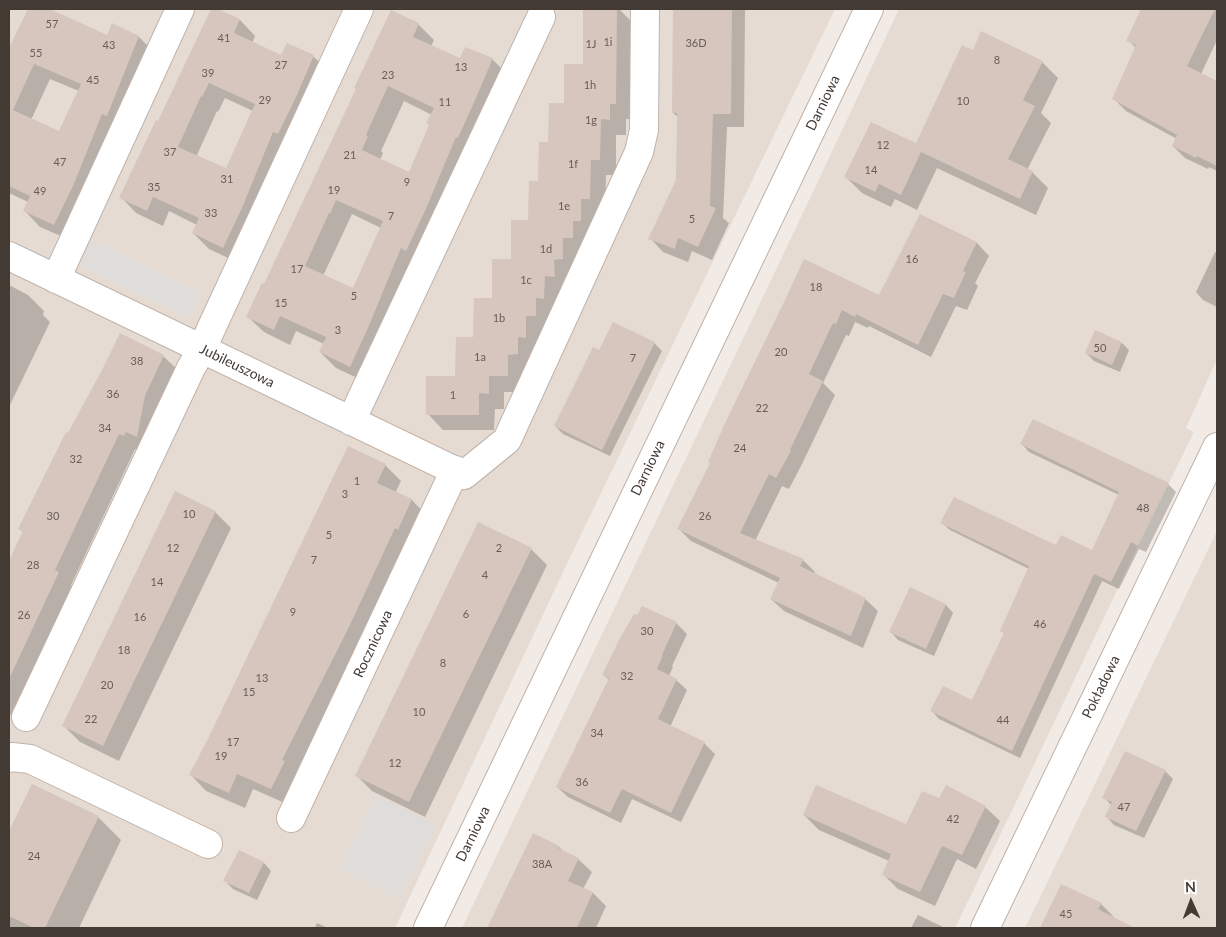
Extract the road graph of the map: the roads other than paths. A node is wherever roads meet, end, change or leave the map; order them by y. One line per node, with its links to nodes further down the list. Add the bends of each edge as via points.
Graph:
1 (180, 9): 7 (street)
2 (359, 9): 8 (street)
3 (645, 9): 11 (street, via 644,130 639,152 507,440)
4 (869, 9): 16 (street, Darniowa)
5 (541, 17): 9 (street)
6 (9, 256): 7 (street, Jubileuszowa)
7 (56, 279): 8 (street, Jubileuszowa)
8 (202, 349): 9 (street, Jubileuszowa); 12 (street)
9 (352, 421): 11 (street, Jubileuszowa)
10 (1217, 447): 17 (street, Pokładowa)
11 (460, 473): 14 (street, Rocznicowa)
12 (26, 717)
13 (9, 758): 15 (street, via 30,759)
14 (291, 818)
15 (208, 844)
16 (428, 928)
17 (985, 928)

